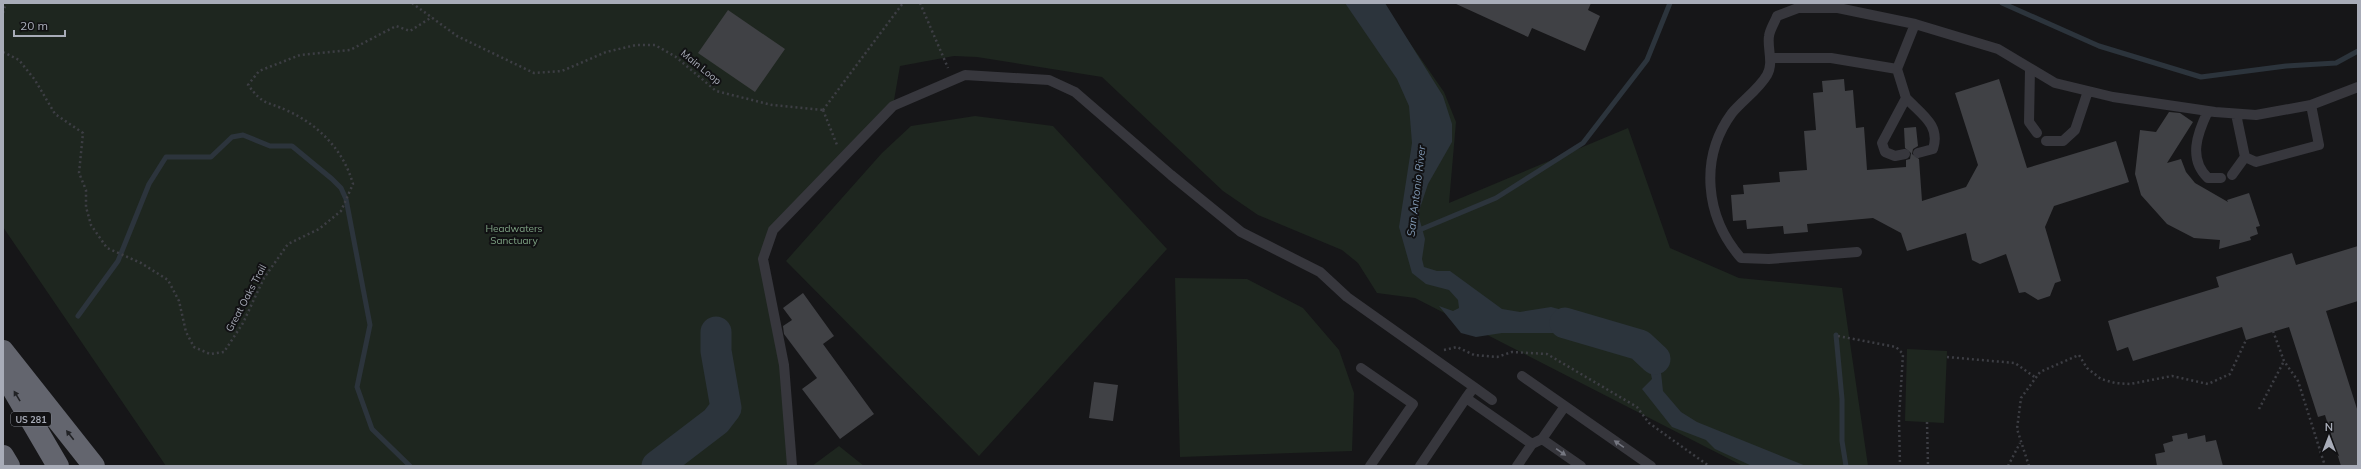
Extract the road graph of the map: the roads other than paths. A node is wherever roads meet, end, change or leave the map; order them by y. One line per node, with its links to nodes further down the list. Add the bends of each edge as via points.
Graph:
1 (1915, 24): 2 (lane, via 1838,8 1798,8 1777,16 1769,36); 3 (lane); 4 (lane, via 1998,49)
2 (1770, 58): 3 (lane, via 1831,58); 18 (lane, via 1768,74 1732,114 1713,147 1709,192 1721,229 1729,245 1741,258 1769,260)
3 (1897, 69): 7 (lane)
4 (2030, 69): 6 (lane, via 2055,83); 11 (lane, via 2029,122)
5 (2358, 87): 8 (lane)
6 (2088, 91): 9 (lane); 12 (lane, via 2075,130 2063,141)
7 (1906, 98): 13 (lane, via 1934,128 1936,140 1933,149); 14 (lane, via 1882,143 1885,152 1895,156)
8 (2311, 105): 10 (lane, via 2256,115); 15 (lane, via 2319,145 2256,162)
9 (2208, 111): 10 (lane); 17 (lane, via 2199,129 2195,158 2200,170 2208,178)
10 (2236, 114): 15 (lane)
11 (2037, 134)
12 (2046, 141)
13 (1918, 153)
14 (1905, 154)
15 (2245, 157): 16 (lane)
16 (2232, 175)
17 (2221, 178)
18 (1857, 252)
19 (3, 351): 33 (highway, one-way to 19)
20 (1360, 368): 35 (lane, via 1413,404)
21 (3, 372): 32 (highway, US 281, one-way to 21)
22 (1522, 376): 26 (lane)
23 (1474, 387): 24 (lane); 25 (lane); 34 (lane, via 1347,297 1320,272 1241,232 1075,92 1049,80 965,75 893,106 774,230 763,260 784,365)
24 (1466, 398): 28 (lane); 36 (lane)
25 (1492, 400)
26 (1565, 406): 27 (lane); 38 (lane, one-way to 26)
27 (1542, 439): 28 (lane); 30 (lane, one-way to 30)
28 (1532, 444): 37 (lane)
29 (3, 456): 31 (highway)
30 (1578, 465)
31 (9, 466)
32 (58, 466)
33 (94, 466)
34 (792, 466)
35 (1370, 466)
36 (1420, 466)
37 (1517, 466)
38 (1651, 466)

